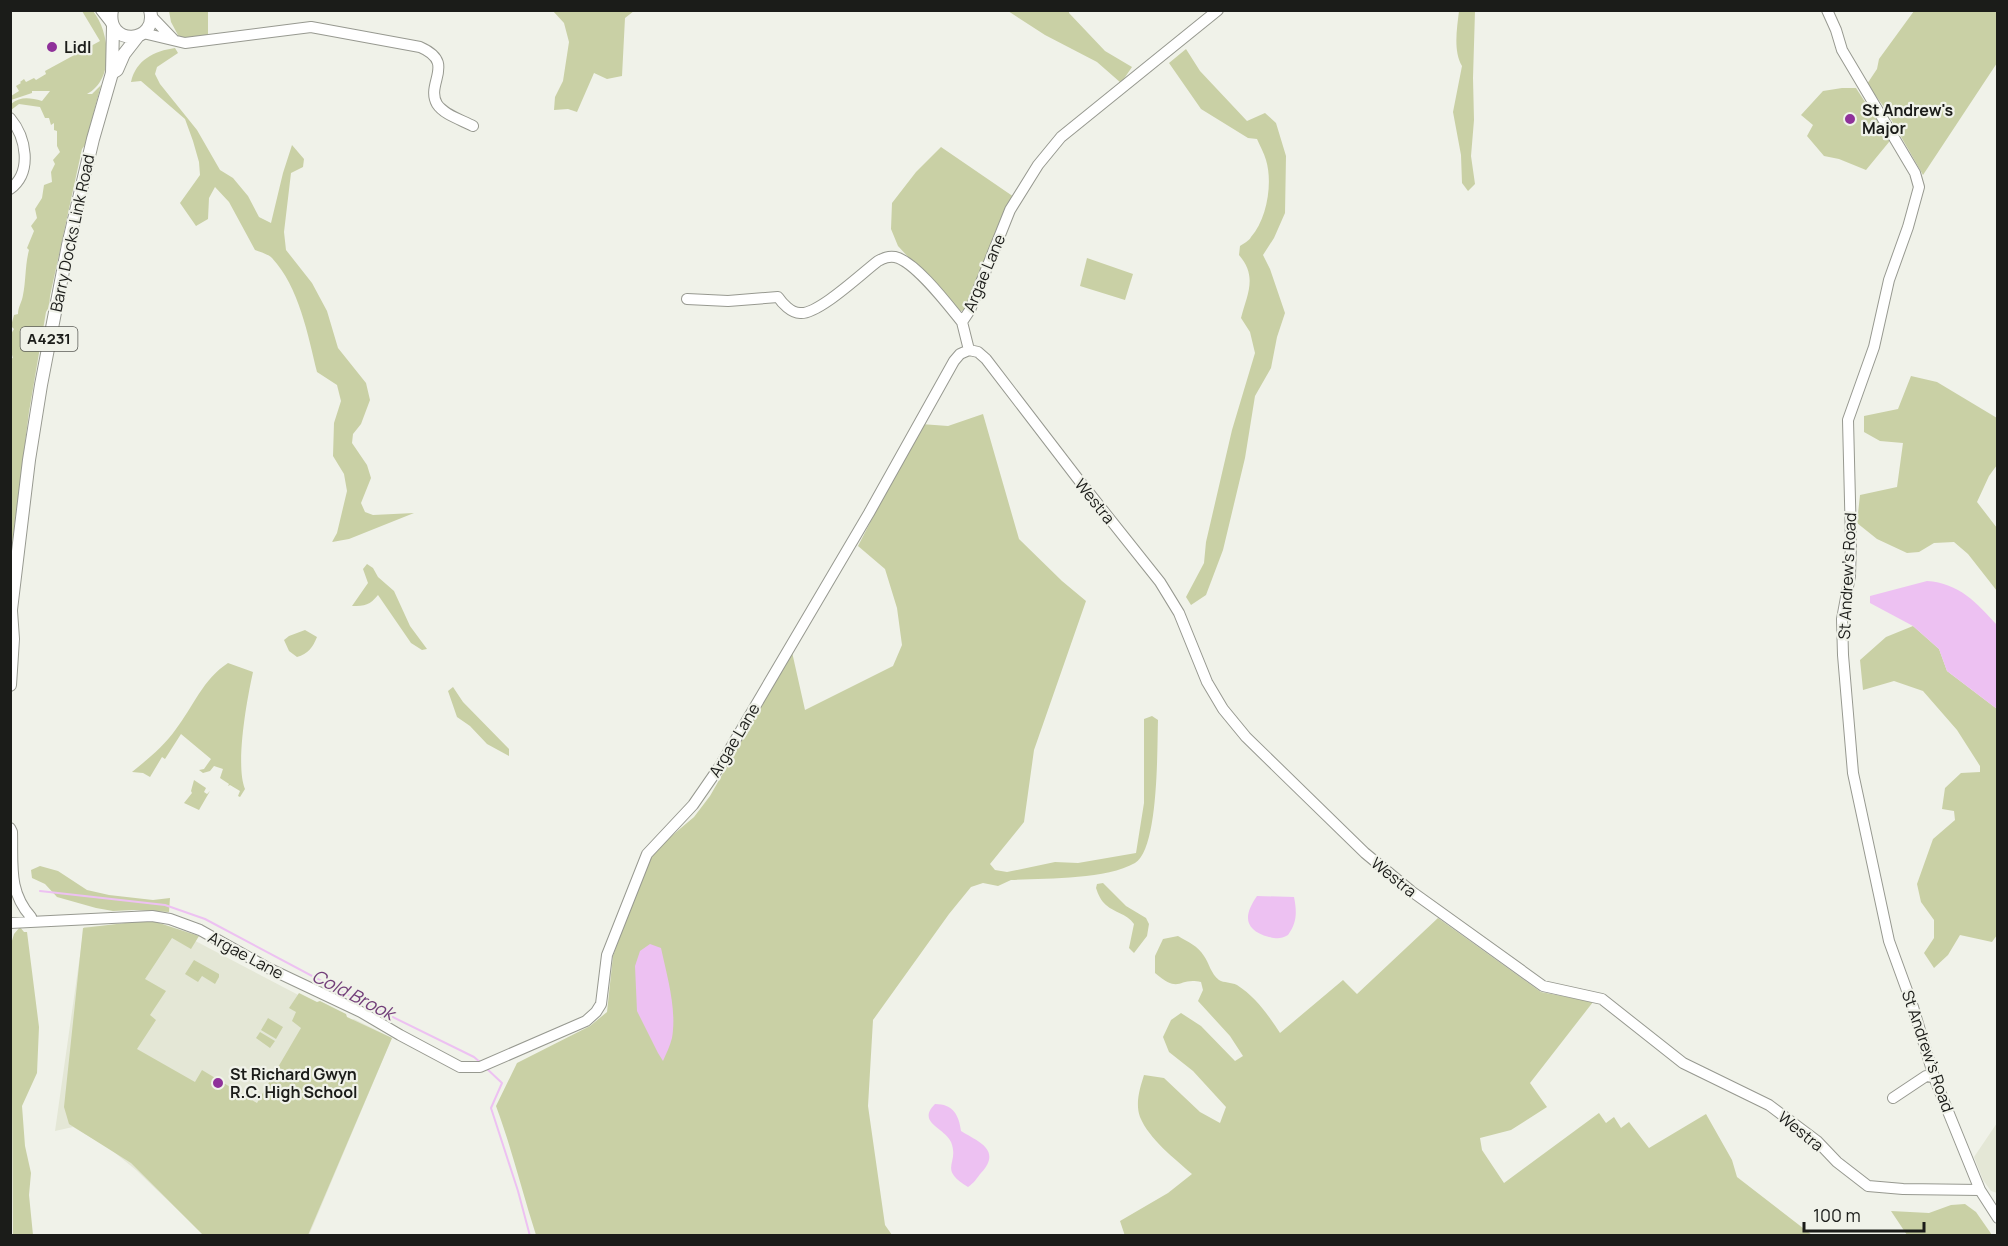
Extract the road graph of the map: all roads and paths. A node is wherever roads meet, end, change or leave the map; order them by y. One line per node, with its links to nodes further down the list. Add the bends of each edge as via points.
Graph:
1 (101, 10): 6 (street)
2 (112, 10): 6 (main road, A4231)
3 (1218, 10): 14 (street, Argae Lane, via 1061,137 1010,210)
4 (1832, 12): 23 (street, St Andrew's Road, via 1842,50 1916,173 1919,187 1888,280 1874,347 1848,420 1851,541 1842,646 1853,773 1889,941)
5 (151, 13): 7 (main road, A4231); 8 (street)
6 (113, 25): 7 (main road, via 126,37); 9 (main road, Barry Docks Link Road / A4231)
7 (141, 35): 8 (street); 9 (main road, Barry Docks Link Road / A4231)
8 (177, 41): 11 (street, via 217,40 311,27 420,47 430,52 439,66 435,98 438,105)
9 (112, 72): 16 (main road, Barry Docks Link Road / A4231, via 47,348)
10 (10, 118): 12 (street, via 18,127 25,151 21,180)
11 (473, 126)
12 (10, 189)
13 (687, 299): 14 (street, via 778,297 800,313 813,310 888,256 898,257 914,268)
14 (962, 322): 15 (street, Argae Lane)
15 (969, 350): 21 (street, Argae Lane, via 954,361 720,766 693,805 647,854 607,955 601,1004 586,1021 483,1066 460,1066 200,930 152,916); 25 (street, Westra, via 986,358 1160,582 1179,613 1207,682 1223,710 1365,853 1543,986 1602,999 1683,1063 1769,1105 1868,1186)
16 (11, 613): 17 (main road, Barry Docks Link Road / A4231)
17 (10, 685)
18 (10, 828): 20 (street, via 13,885)
19 (10, 917): 20 (street, Argae Lane)
20 (31, 917): 21 (street, Argae Lane)
21 (58, 919): 22 (street, Argae Lane)
22 (10, 923)
23 (1934, 1077): 24 (street, via 1926,1076); 25 (street, St Andrew's Road)
24 (1893, 1098)
25 (1980, 1190): 26 (street, St Andrew's Road)
26 (1998, 1218)

